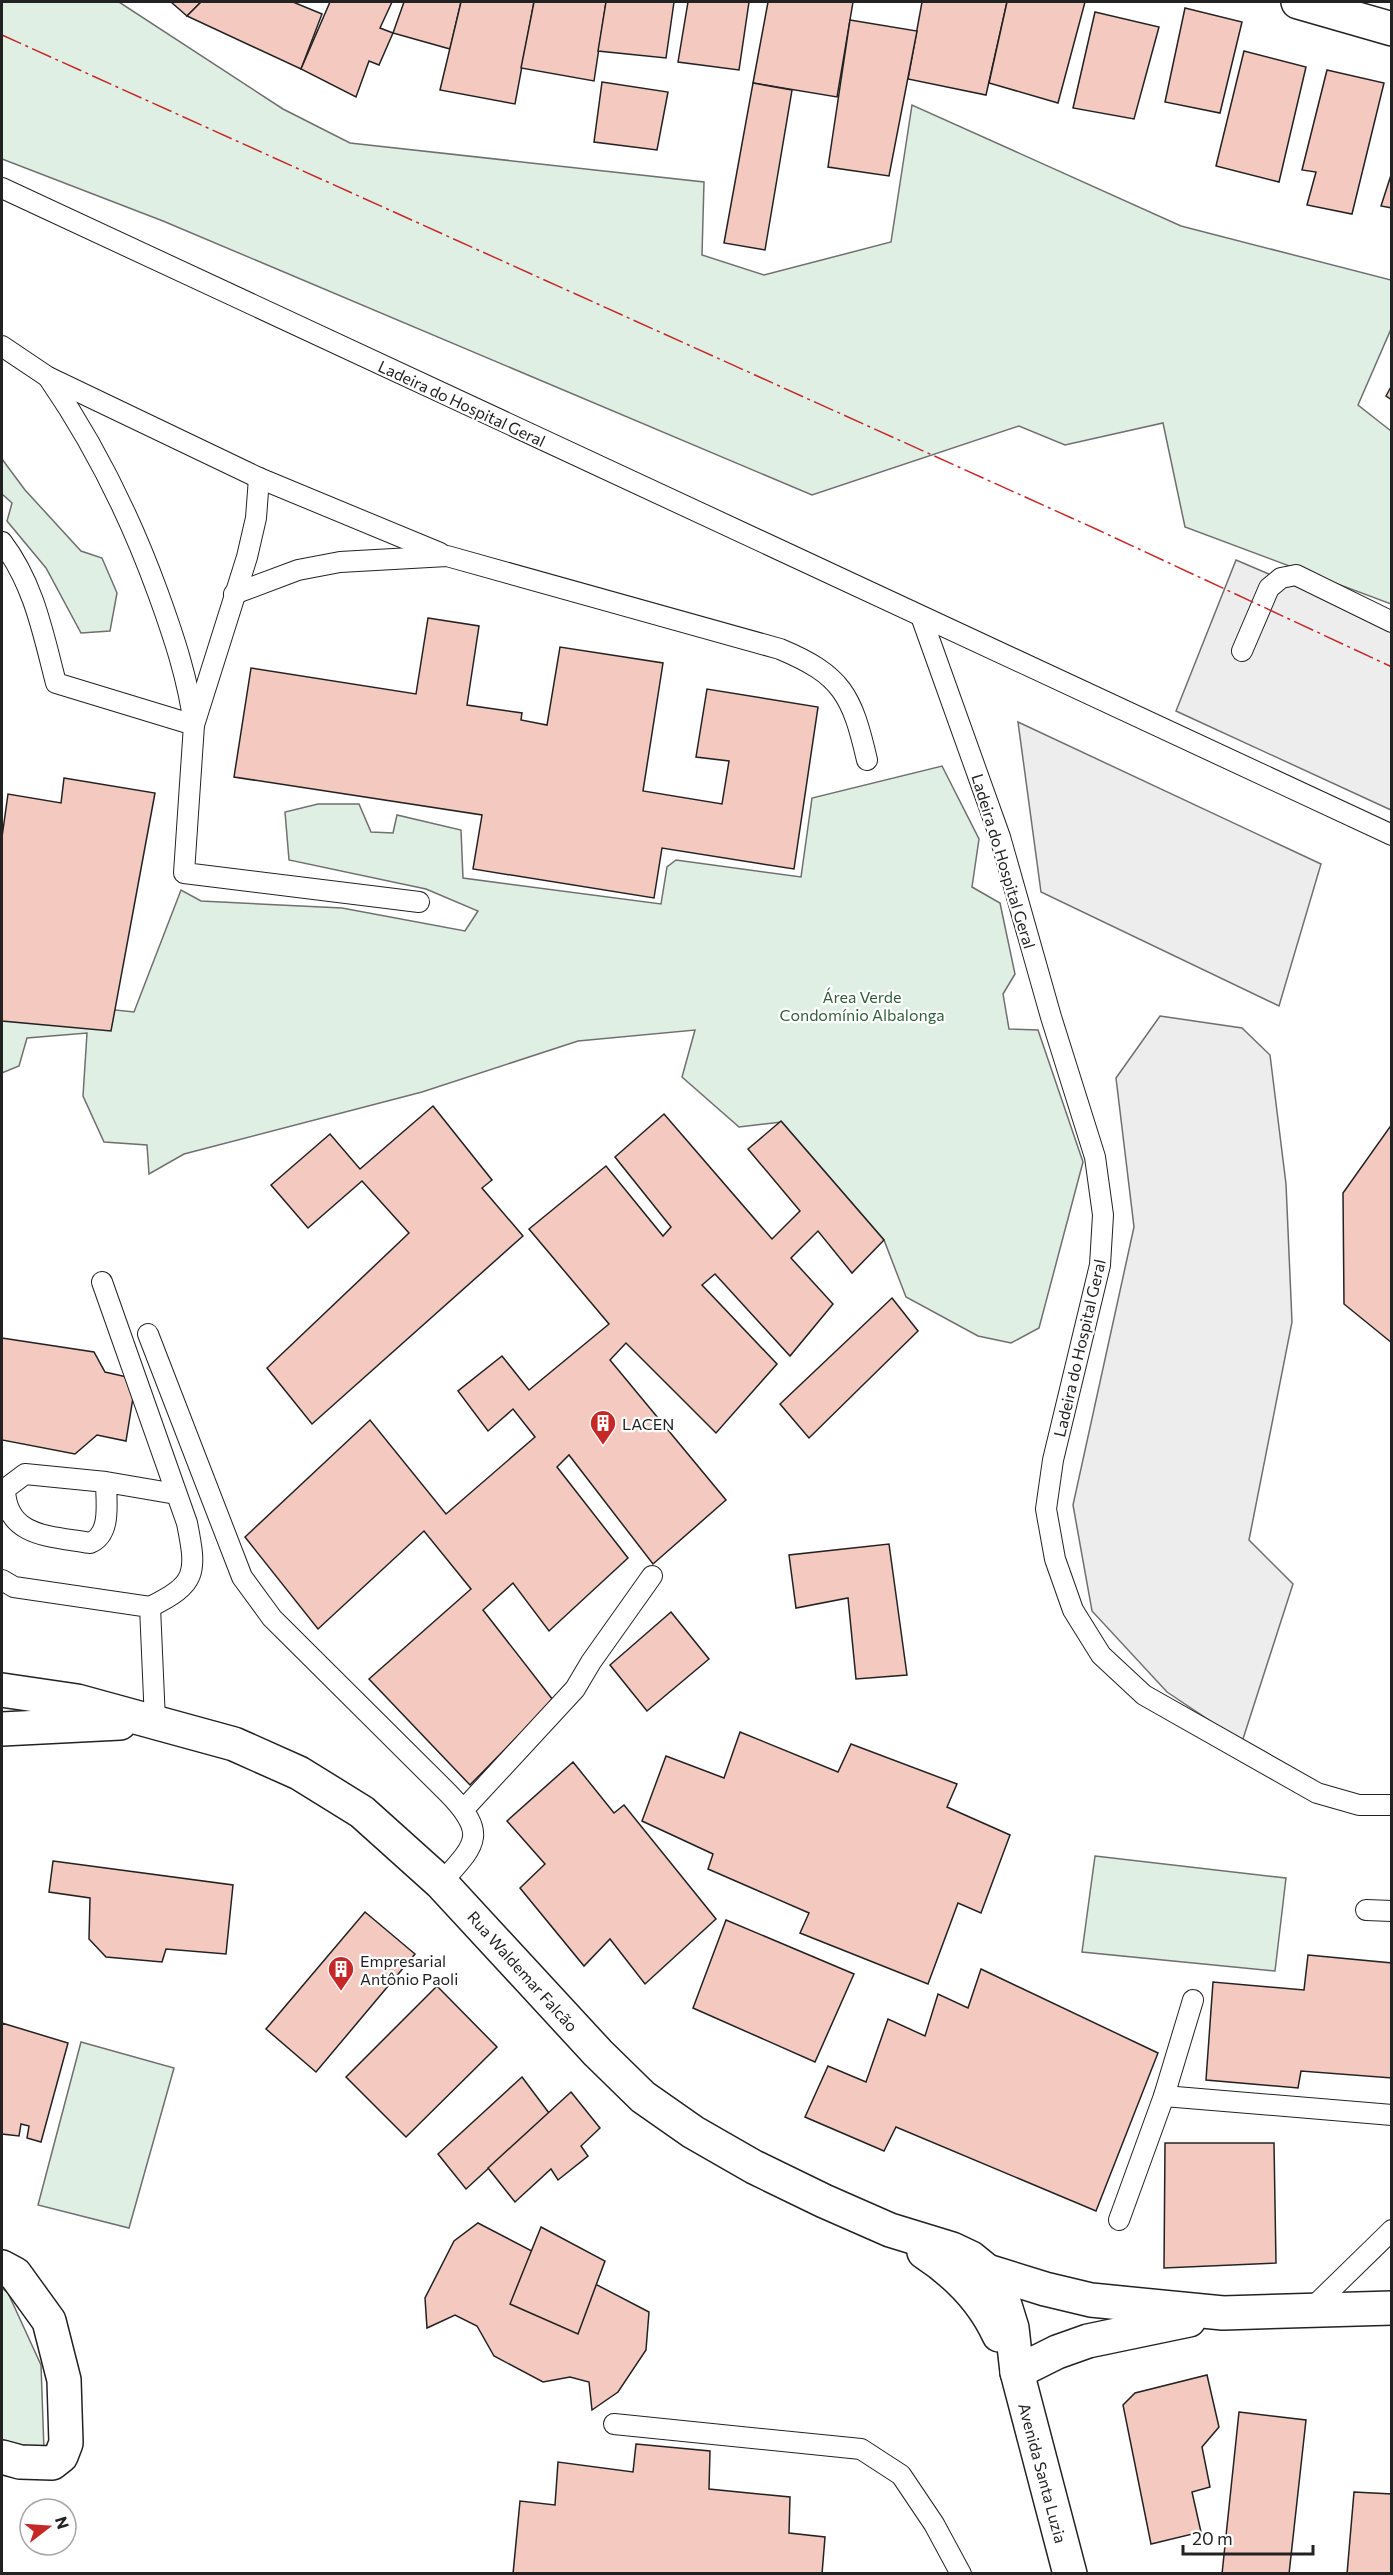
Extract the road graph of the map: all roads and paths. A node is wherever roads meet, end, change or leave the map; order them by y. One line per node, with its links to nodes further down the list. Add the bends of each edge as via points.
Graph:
1 (1298, 2): 2 (street)
2 (1392, 29)
3 (2, 188): 10 (lane, Ladeira do Hospital Geral)
4 (2, 346): 5 (lane)
5 (48, 377): 6 (lane); 13 (lane, via 81,424 144,552 181,658)
6 (259, 478): 8 (lane); 9 (lane, via 248,557)
7 (2, 542): 13 (lane, via 25,579 35,605 56,683)
8 (447, 556): 9 (lane, via 340,562 298,570); 14 (lane, via 780,649 813,663 843,689 859,725)
9 (234, 594): 13 (lane)
10 (922, 619): 15 (lane, Ladeira do Hospital Geral, via 1086,691); 27 (lane, Ladeira do Hospital Geral, via 1000,837 1095,1157 1103,1215 1100,1265 1053,1460 1046,1509 1055,1559 1073,1610 1101,1655 1144,1695 1317,1793 1359,1805)
11 (1392, 622): 12 (lane, via 1296,575 1281,578 1269,588)
12 (1242, 651)
13 (194, 725): 16 (lane, via 184,873)
14 (867, 760)
15 (1392, 836)
16 (419, 902)
17 (102, 1282): 20 (lane)
18 (148, 1334): 28 (lane, via 242,1577 272,1618)
19 (106, 1482): 19 (lane, via 26,1474 5,1489 5,1504 15,1522 33,1533 90,1543 105,1530); 20 (lane)
20 (176, 1494): 23 (lane, via 194,1555 189,1582 175,1595)
21 (652, 1576): 28 (lane, via 575,1689)
22 (2, 1580): 23 (lane, via 14,1587)
23 (150, 1607): 25 (lane)
24 (2, 1690): 25 (street, Rua Waldemar Falcão, via 77,1701)
25 (155, 1721): 26 (street, Rua Waldemar Falcão); 29 (street, Rua Waldemar Falcão, via 234,1744 299,1773 362,1812)
26 (2, 1729)
27 (1392, 1804)
28 (464, 1809): 29 (lane, via 473,1829 472,1845)
29 (441, 1883): 36 (street, Rua Waldemar Falcão, via 643,2097 754,2167)
30 (1366, 1910): 31 (lane)
31 (1392, 1911)
32 (1193, 2000): 33 (lane)
33 (1164, 2096): 34 (lane); 35 (lane)
34 (1392, 2115)
35 (1119, 2220)
36 (890, 2230): 39 (street, Rua Waldemar Falcão, via 952,2249); 43 (street, Rua Waldemar Falcão, via 960,2279 995,2326)
37 (1392, 2230): 41 (lane)
38 (2, 2267): 45 (street, via 15,2274 49,2321 64,2380 66,2443 61,2456 52,2463)
39 (987, 2271): 42 (street, Rua Waldemar Falcão, via 1091,2300); 43 (street, Rua Waldemar Falcão, via 1003,2299 1012,2328)
40 (1392, 2308): 41 (street, Rua Waldemar Falcão)
41 (1309, 2311): 42 (street, Rua Waldemar Falcão)
42 (1223, 2313): 43 (street, Rua Waldemar Falcão, via 1088,2341)
43 (1017, 2372): 47 (street, Avenida Santa Luzia)
44 (614, 2424): 46 (lane, via 861,2449 901,2475 934,2524)
45 (2, 2457)
46 (960, 2574)
47 (1070, 2574)

